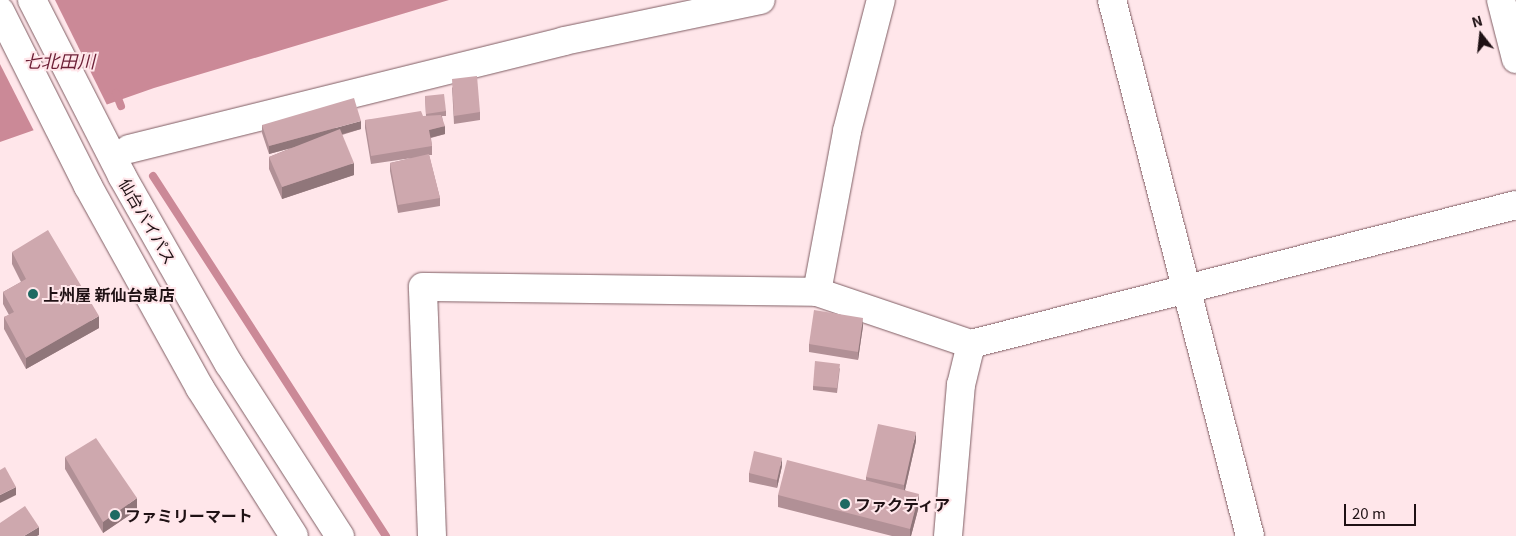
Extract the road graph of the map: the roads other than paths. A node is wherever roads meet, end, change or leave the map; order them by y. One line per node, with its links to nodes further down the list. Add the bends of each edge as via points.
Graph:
1 (32, 0): 14 (main road, 仙台バイパス, via 122,176 229,364)
2 (761, 0): 8 (main road, via 564,41)
3 (881, 0): 11 (main road, via 848,131)
4 (1112, 0): 10 (main road)
5 (1501, 0): 7 (main road)
6 (0, 11): 13 (main road, via 88,186 200,388)
7 (1516, 59)
8 (129, 149)
9 (1516, 205): 10 (main road)
10 (1186, 287): 12 (main road); 17 (main road)
11 (817, 292): 12 (main road); 15 (main road, via 423,287)
12 (971, 344): 16 (main road, via 961,385)
13 (294, 536)
14 (340, 536)
15 (432, 536)
16 (948, 536)
17 (1250, 536)

